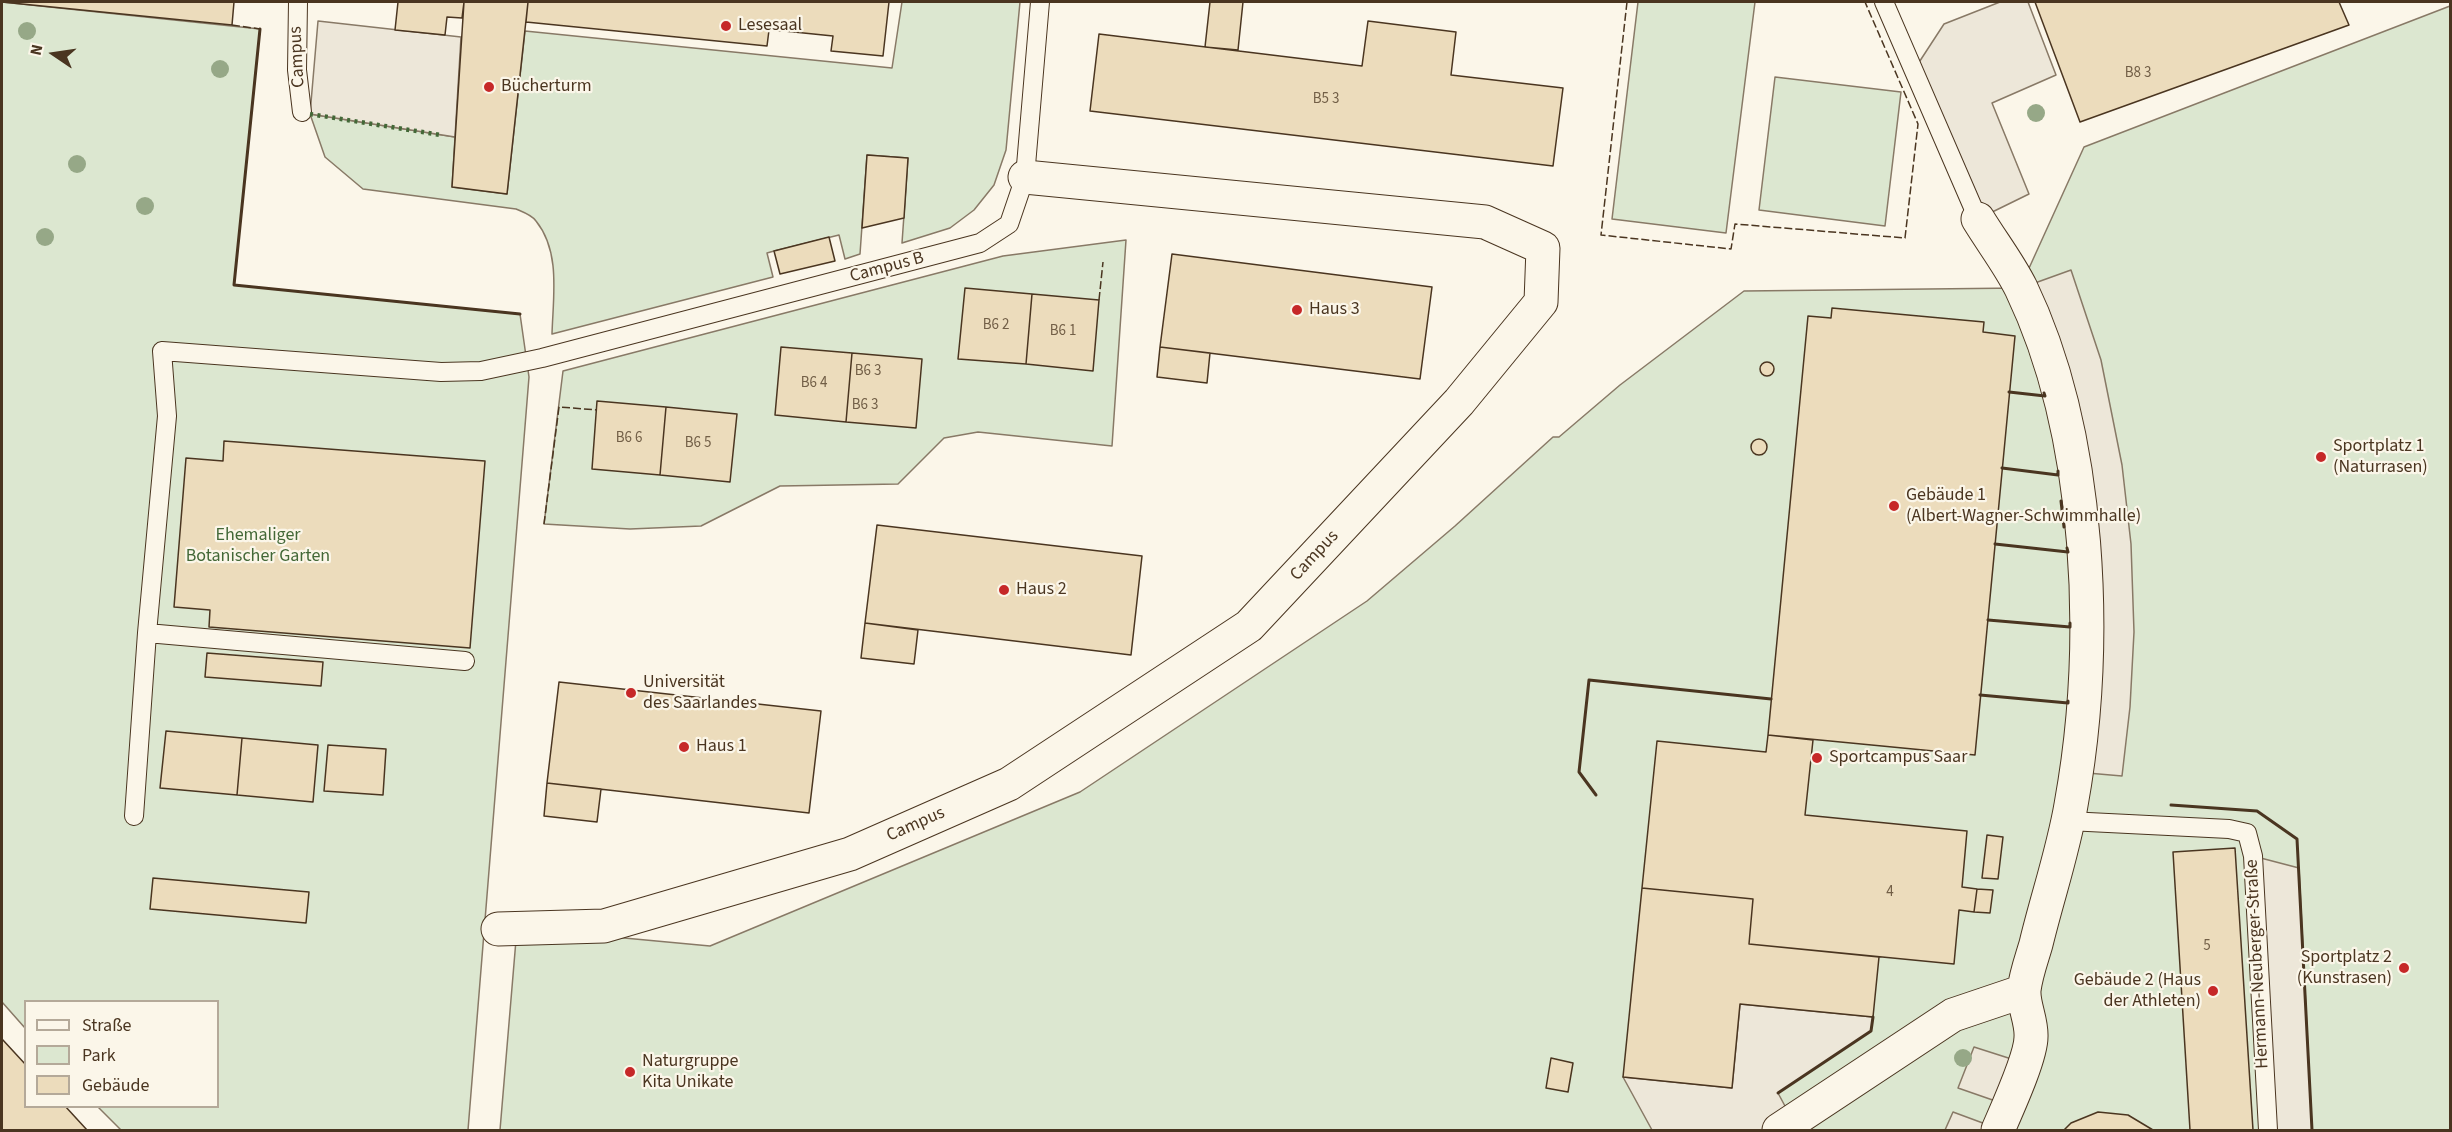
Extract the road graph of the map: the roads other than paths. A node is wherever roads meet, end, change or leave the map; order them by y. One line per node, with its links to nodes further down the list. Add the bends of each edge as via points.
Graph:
1 (298, 2): 4 (lane, Campus, via 297,70)
2 (1040, 2): 5 (lane, Campus B)
3 (1884, 2): 6 (lane)
4 (302, 112)
5 (1025, 177): 7 (lane, Campus B, via 1009,224 980,243 542,358 481,370 441,372 162,351 167,416); 11 (street, Campus, via 1485,222 1543,248 1541,302 1459,402 1249,626 1009,784 850,854 604,926)
6 (1978, 219): 10 (street, via 2021,288 2043,342 2059,390 2075,474 2087,629 2083,704)
7 (147, 633): 8 (lane); 9 (lane)
8 (465, 661)
9 (134, 816)
10 (2068, 821): 12 (street); 15 (lane, Hermann-Neuberger-Straße, via 2247,832 2253,856)
11 (498, 929)
12 (2024, 991): 13 (street, via 1953,1015); 14 (street, via 2032,1037)
13 (1779, 1131)
14 (1998, 1131)
15 (2268, 1131)

